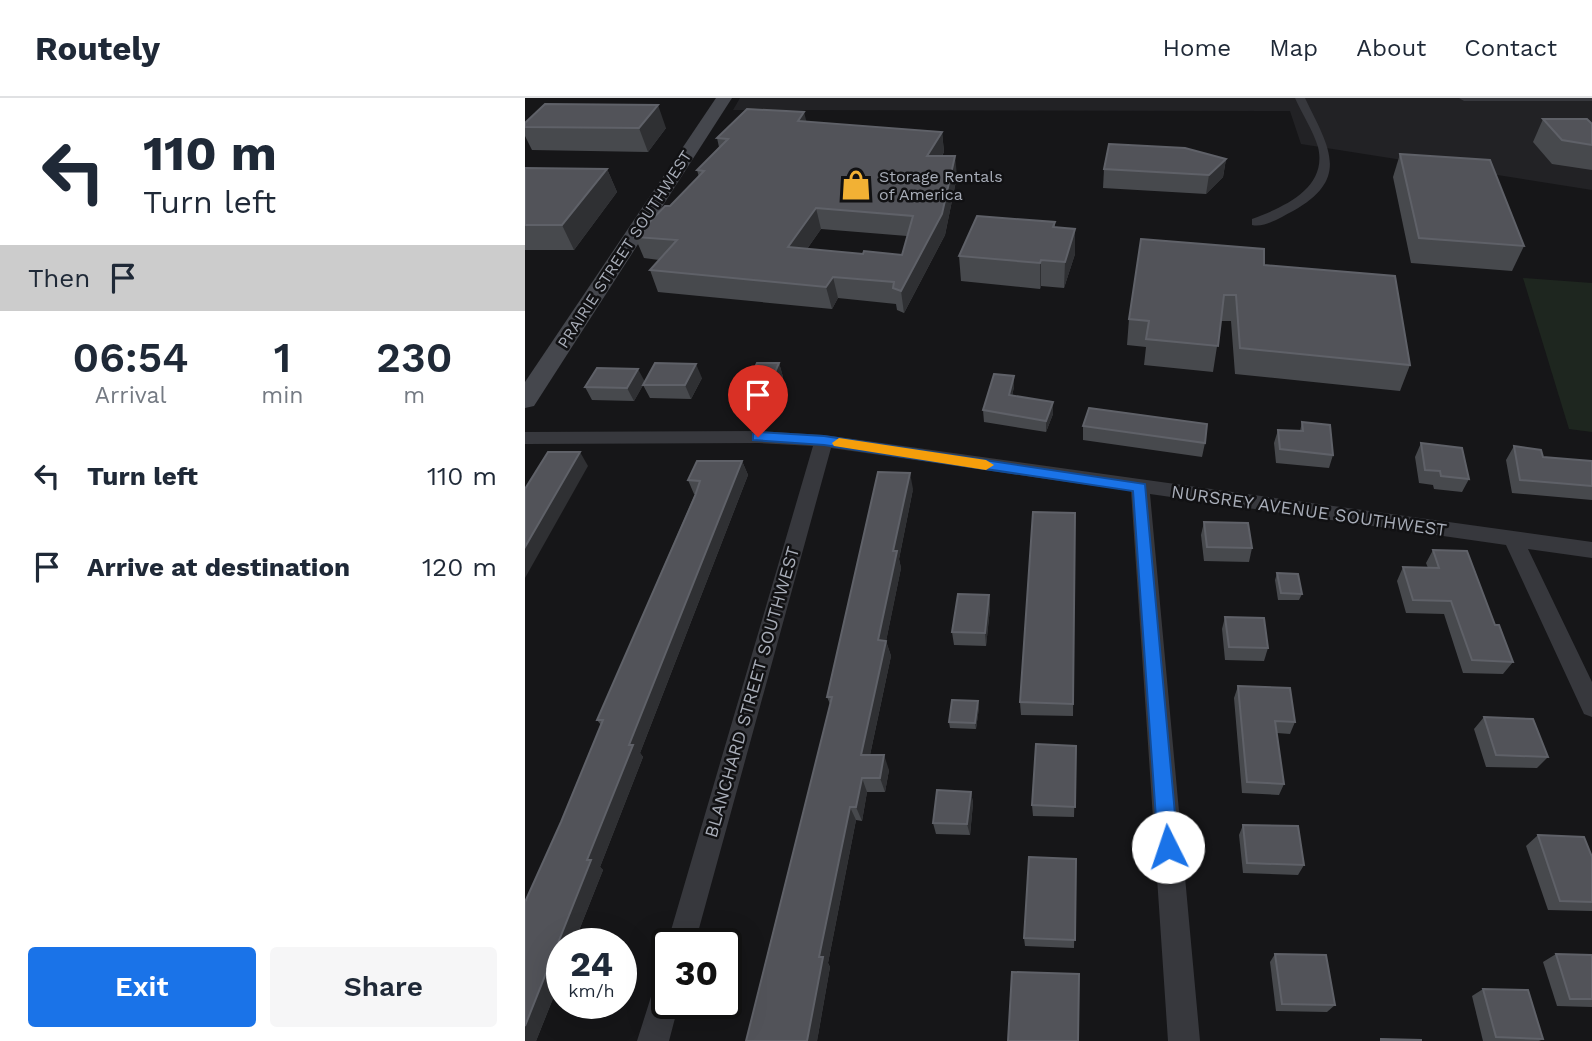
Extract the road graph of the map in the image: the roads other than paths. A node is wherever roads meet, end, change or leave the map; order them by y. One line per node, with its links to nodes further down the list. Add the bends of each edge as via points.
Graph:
1 (724, 98): 6 (street, PRAIRIE STREET SOUTHWEST)
2 (1300, 98): 5 (street, via 1325,149 1322,180 1288,211)
3 (1464, 98): 4 (street)
4 (1592, 98)
5 (1257, 222)
6 (525, 400)
7 (525, 438): 8 (street, NURSREY AVENUE SOUTHWEST)
8 (824, 441): 9 (street, NURSREY AVENUE SOUTHWEST); 13 (street, BLANCHARD STREET SOUTHWEST)
9 (1140, 487): 10 (street, NURSREY AVENUE SOUTHWEST); 16 (street)
10 (1514, 540): 11 (street, NURSREY AVENUE SOUTHWEST); 12 (street)
11 (1592, 550)
12 (1592, 707)
13 (685, 928)
14 (659, 1019): 15 (street)
15 (653, 1041)
16 (1184, 1041)

